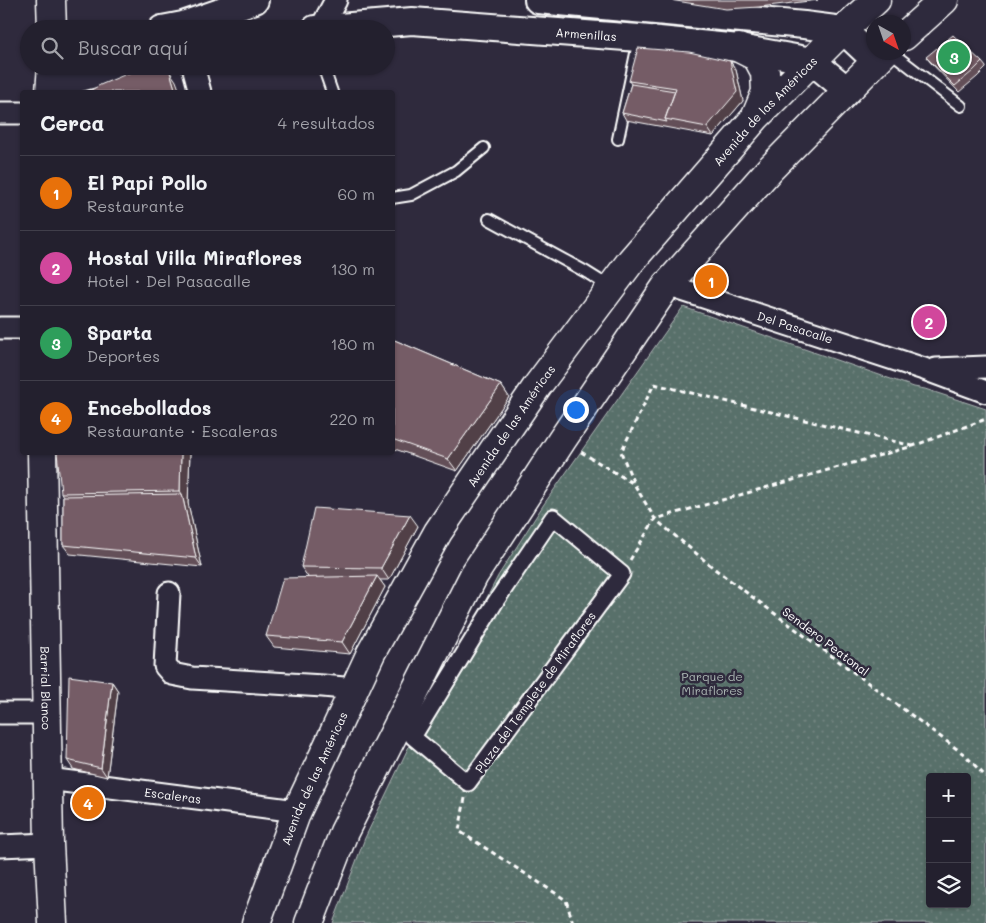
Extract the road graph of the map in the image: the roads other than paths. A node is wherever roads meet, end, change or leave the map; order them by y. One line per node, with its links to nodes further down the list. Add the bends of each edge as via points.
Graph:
1 (51, 0): 8 (main road)
2 (255, 0): 9 (street)
3 (336, 0): 10 (street)
4 (538, 0): 5 (street)
5 (544, 0): 12 (street)
6 (876, 0): 12 (main road, Avenida de las Américas)
7 (944, 0): 13 (main road)
8 (52, 20)
9 (196, 20)
10 (323, 20)
11 (395, 22): 14 (street, Armenillas)
12 (843, 30): 15 (street); 19 (main road, Avenida de las Américas)
13 (911, 30)
14 (639, 38): 16 (street, Armenillas); 31 (lane)
15 (866, 44)
16 (739, 48): 19 (street, Armenillas); 30 (main road, via 757,57 765,72 766,92)
17 (879, 60): 26 (main road)
18 (892, 60): 27 (lane)
19 (812, 61): 26 (street, Armenillas); 30 (main road, Avenida de las Américas)
20 (91, 75): 23 (street)
21 (195, 75): 24 (street)
22 (326, 75): 25 (lane)
23 (51, 82)
24 (199, 90)
25 (331, 90)
26 (847, 90): 35 (main road, via 770,169)
27 (961, 106)
28 (0, 113): 29 (street)
29 (20, 113)
30 (756, 117): 36 (main road, Avenida de las Américas)
31 (618, 139)
32 (484, 148): 33 (lane, via 456,172 412,195)
33 (395, 198)
34 (489, 219): 36 (lane)
35 (667, 285): 40 (street, Del Pasacalle); 54 (main road, via 474,574 344,832)
36 (611, 288): 44 (main road, Avenida de las Américas, via 500,434 438,532)
37 (0, 328): 38 (street)
38 (20, 328)
39 (986, 367): 40 (street, Del Pasacalle)
40 (924, 369): 41 (street, Del Pasacalle)
41 (986, 392)
42 (42, 455): 46 (main road, Barrial Blanco)
43 (169, 594): 44 (street, via 165,666 172,674)
44 (354, 689): 49 (main road, Avenida de las Américas)
45 (0, 713): 46 (street)
46 (47, 713): 47 (main road, Barrial Blanco)
47 (48, 779): 49 (street, Escaleras); 50 (main road, Barrial Blanco)
48 (468, 783): 48 (street, Plaza del Templete de Miraflores, via 412,737 496,601 553,517 622,574)
49 (297, 811): 53 (main road, Avenida de las Américas)
50 (49, 844): 51 (street); 52 (main road, Barrial Blanco)
51 (0, 846)
52 (53, 923)
53 (256, 923)
54 (309, 923)

